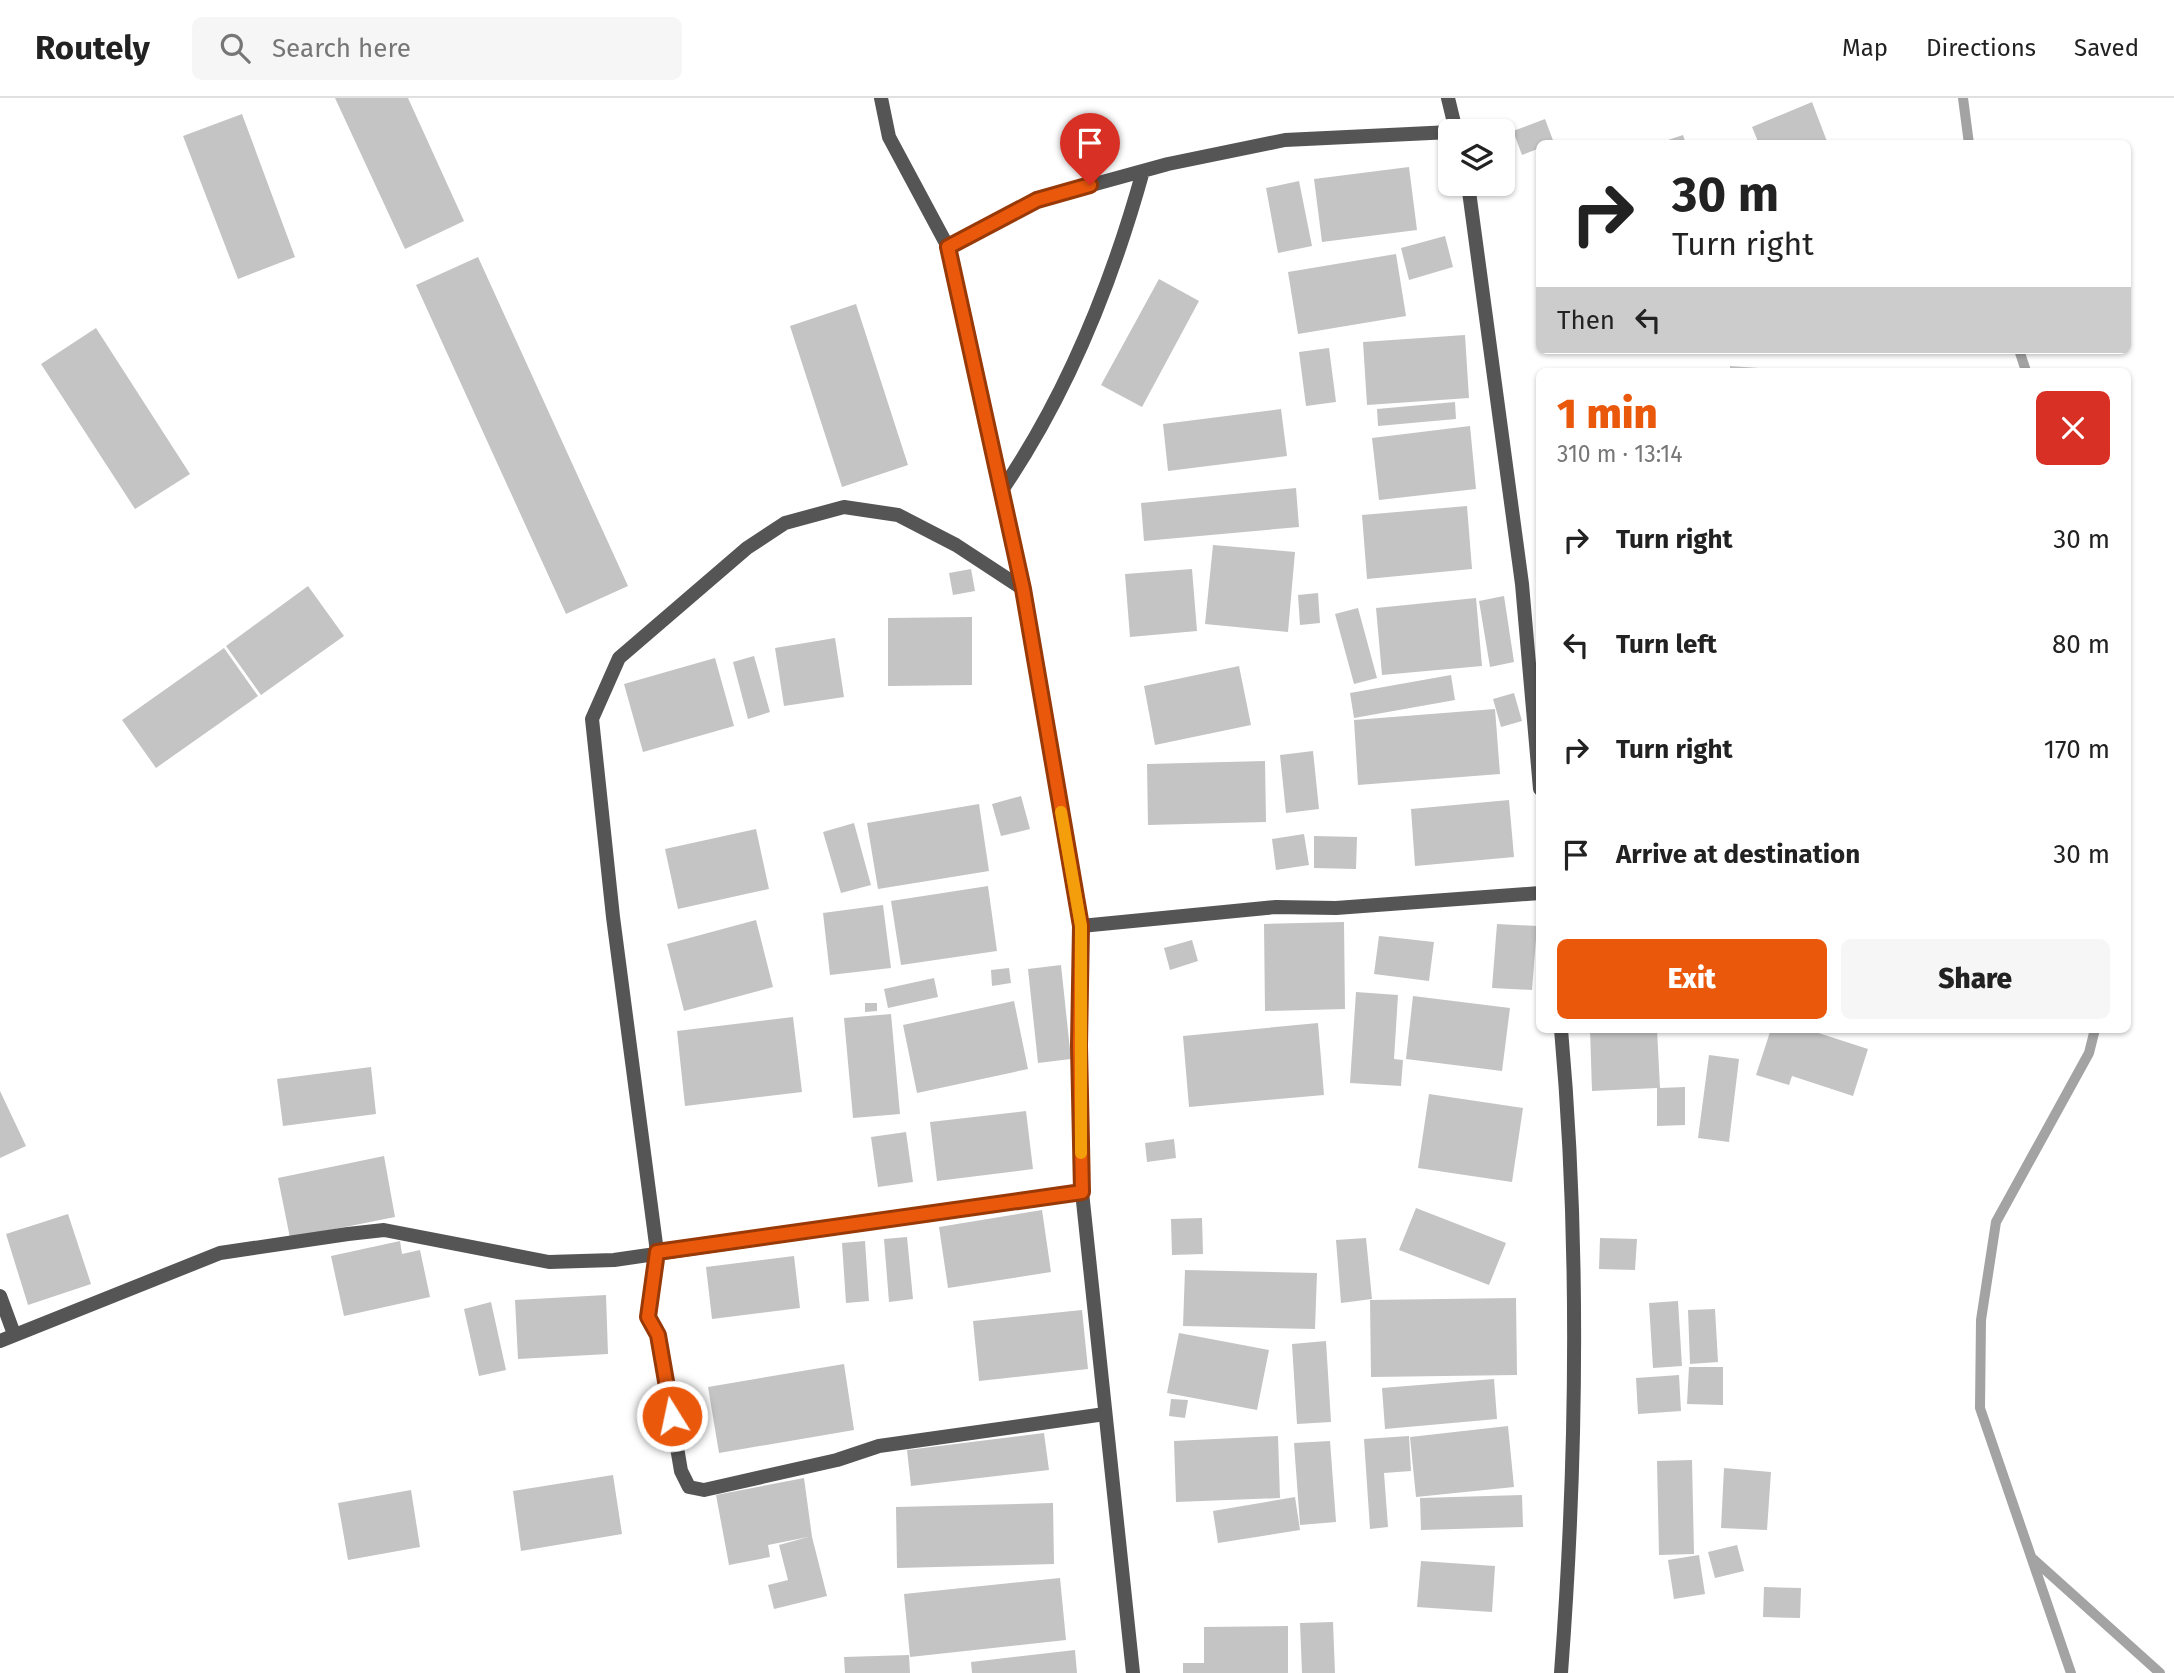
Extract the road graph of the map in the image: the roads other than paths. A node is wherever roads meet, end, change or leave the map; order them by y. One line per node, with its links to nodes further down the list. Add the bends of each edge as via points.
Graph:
1 (881, 98): 7 (street, via 889,137)
2 (1448, 98): 3 (street)
3 (1451, 119)
4 (1438, 133): 5 (street, via 1285,140)
5 (1143, 171): 7 (street, via 1037,200); 8 (street, via 1079,354)
6 (1470, 196): 10 (street, via 1522,584)
7 (948, 247): 8 (street)
8 (1002, 489): 9 (street)
9 (1023, 589): 12 (street); 15 (street, via 898,514 844,507 785,523 747,548 619,658 592,719)
10 (1536, 743)
11 (1536, 893): 12 (street, via 1336,908 1276,907)
12 (1081, 926): 14 (street)
13 (1561, 1033): 21 (street, via 1573,1229 1570,1556)
14 (1082, 1192): 15 (street); 19 (street)
15 (657, 1252): 17 (street, via 614,1260 549,1262 384,1230 360,1233 219,1253); 19 (street, via 648,1317 658,1335 681,1471 689,1487 704,1490 879,1446)
16 (0, 1296): 17 (street)
17 (14, 1334): 18 (street)
18 (0, 1341)
19 (1105, 1414): 20 (street)
20 (1133, 1673)
21 (1561, 1673)

